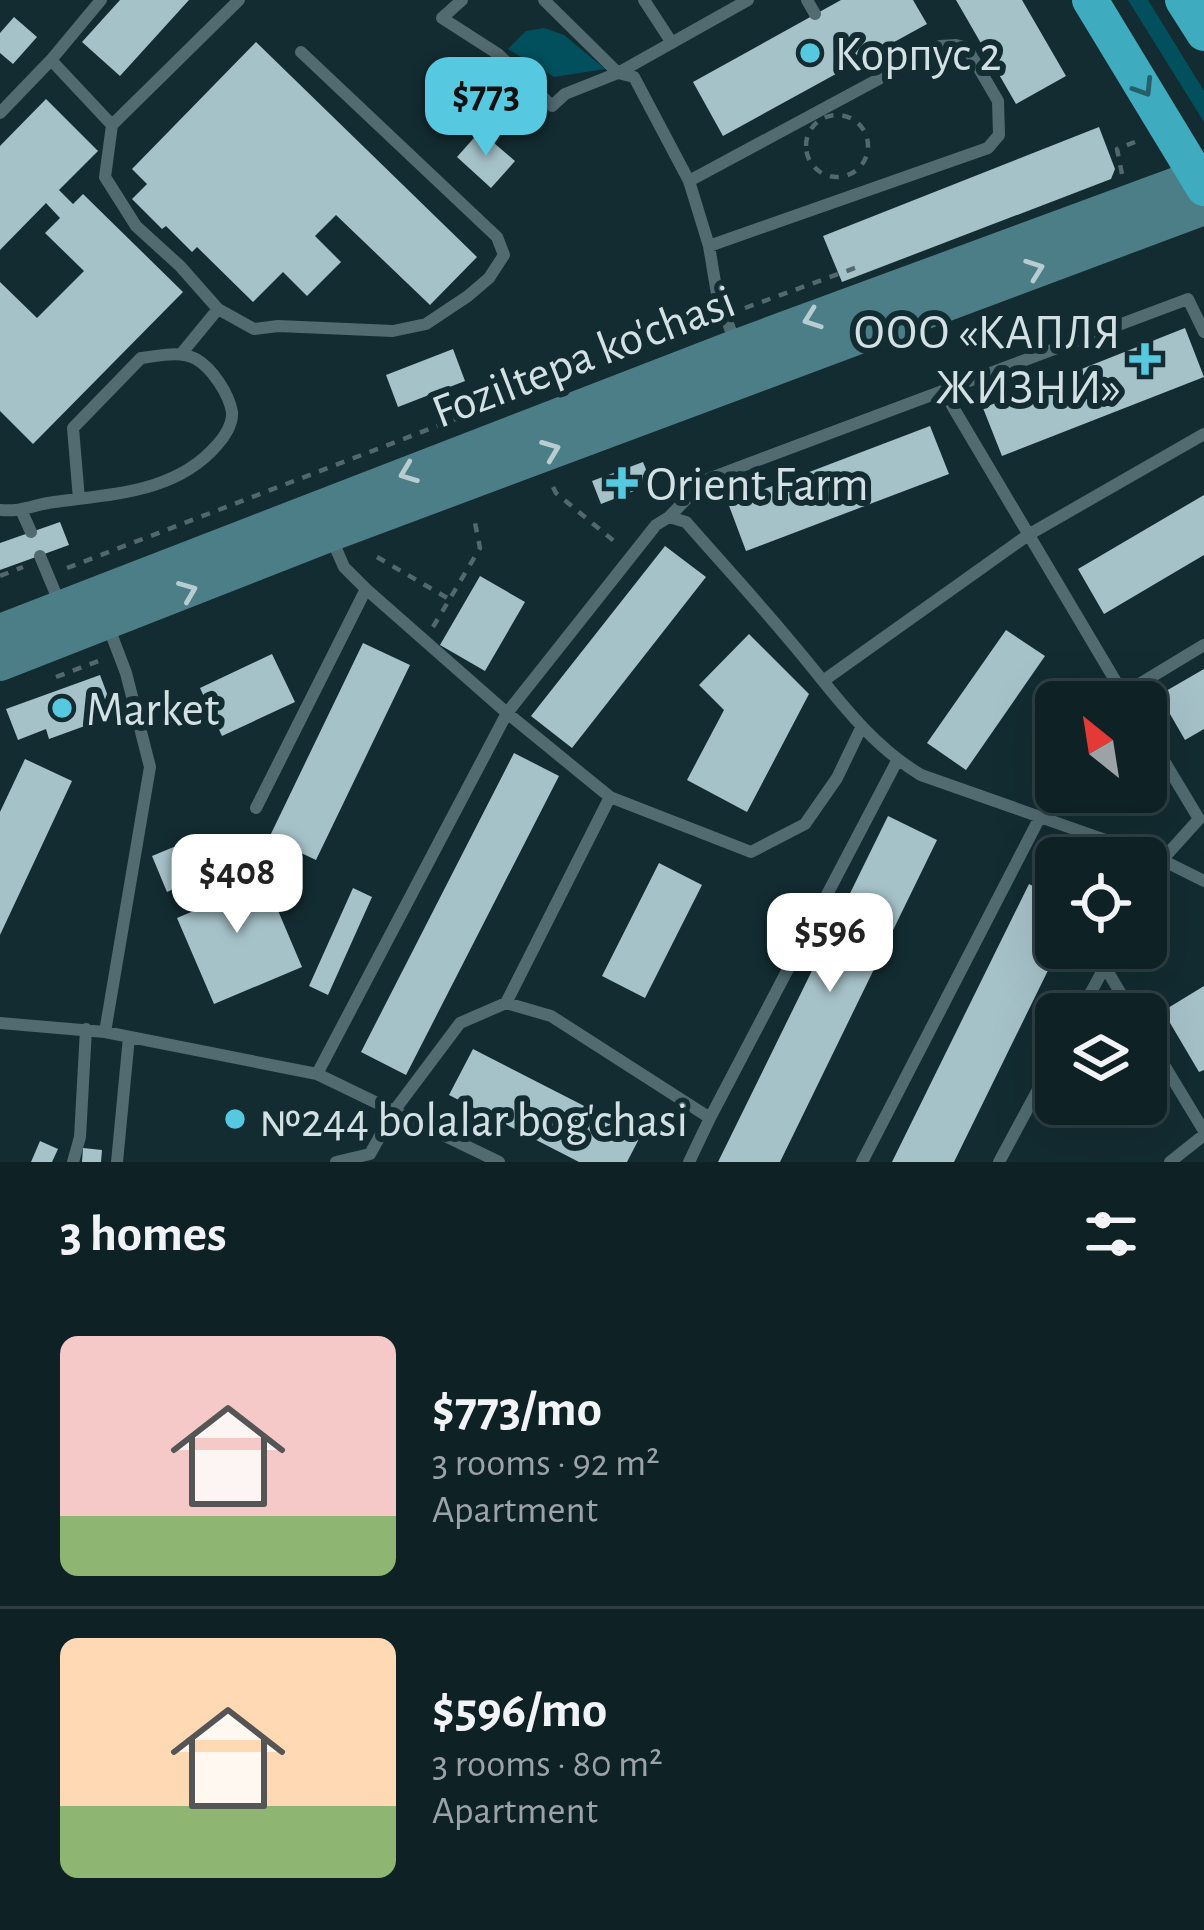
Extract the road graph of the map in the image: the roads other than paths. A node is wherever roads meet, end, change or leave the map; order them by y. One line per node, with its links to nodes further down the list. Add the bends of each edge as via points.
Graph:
1 (101, 0): 14 (lane)
2 (239, 0): 17 (lane)
3 (461, 0): 15 (lane, via 442,18 498,54 551,106)
4 (544, 0): 15 (lane)
5 (644, 0): 12 (lane)
6 (748, 0): 12 (lane)
7 (807, 0): 10 (lane)
8 (1090, 0): 19 (highway, one-way to 19)
9 (1184, 0): 11 (highway)
10 (815, 14)
11 (1204, 33)
12 (672, 43): 15 (lane)
13 (301, 52): 21 (lane, via 497,238 504,255 468,296 426,324 393,331 254,329)
14 (51, 60): 16 (lane); 17 (lane)
15 (617, 73): 18 (lane, via 634,77)
16 (0, 113)
17 (112, 125): 21 (lane, via 105,177 117,198)
18 (689, 181): 20 (lane); 20 (lane, via 940,46 967,49 998,101 999,135 988,148)
19 (1202, 187): 23 (main road, Foziltepa ko'chasi, one-way to 23); 32 (main road, Foziltepa ko'chasi, one-way to 19)
20 (709, 246): 23 (lane)
21 (218, 309): 24 (lane)
22 (1204, 332): 25 (lane, via 1188,299)
23 (737, 347): 36 (main road, Foziltepa ko'chasi, one-way to 36)
24 (181, 354): 27 (lane, via 141,358 74,428); 27 (lane, via 224,390 233,416 226,433 196,463 152,487)
25 (944, 392): 30 (lane, via 705,480); 33 (lane)
26 (1204, 434): 33 (lane)
27 (79, 499): 29 (lane)
28 (0, 510): 29 (lane)
29 (22, 512): 31 (lane)
30 (669, 517): 40 (lane, via 686,522); 43 (lane)
31 (31, 532)
32 (329, 534): 35 (lane); 36 (main road, Foziltepa ko'chasi, one-way to 32)
33 (1028, 535): 40 (lane); 41 (lane)
34 (40, 556): 36 (lane)
35 (366, 589): 43 (lane); 48 (lane)
36 (88, 608): 37 (main road, Foziltepa ko'chasi); 39 (main road, Foziltepa ko'chasi); 58 (lane, via 126,673 150,767)
37 (0, 632)
38 (1204, 645): 42 (lane)
39 (0, 663)
40 (823, 680): 44 (lane)
41 (1116, 681)
42 (1151, 681)
43 (507, 713): 47 (lane); 61 (lane)
44 (861, 728): 45 (lane); 47 (lane, via 805,824 752,852)
45 (897, 760): 49 (lane); 64 (lane)
46 (1167, 763): 50 (lane)
47 (610, 797): 55 (lane)
48 (256, 808)
49 (1040, 817): 51 (lane); 71 (lane)
50 (1202, 817): 52 (lane)
51 (1097, 837)
52 (1167, 855)
53 (1167, 862): 54 (lane)
54 (1204, 881)
55 (506, 1003): 63 (lane, via 460,1024); 64 (lane, via 551,1016)
56 (0, 1023): 57 (lane)
57 (86, 1029): 58 (lane); 66 (lane)
58 (105, 1032): 59 (lane)
59 (128, 1037): 61 (lane); 67 (lane)
60 (1167, 1070): 65 (lane)
61 (317, 1074): 63 (lane)
62 (1035, 1094): 72 (lane)
63 (394, 1111): 68 (lane, via 370,1154); 69 (lane)
64 (710, 1118): 70 (lane)
65 (1204, 1133): 73 (lane)
66 (73, 1162)
67 (117, 1162)
68 (336, 1162)
69 (499, 1162)
70 (689, 1162)
71 (862, 1162)
72 (998, 1162)
73 (1170, 1162)

